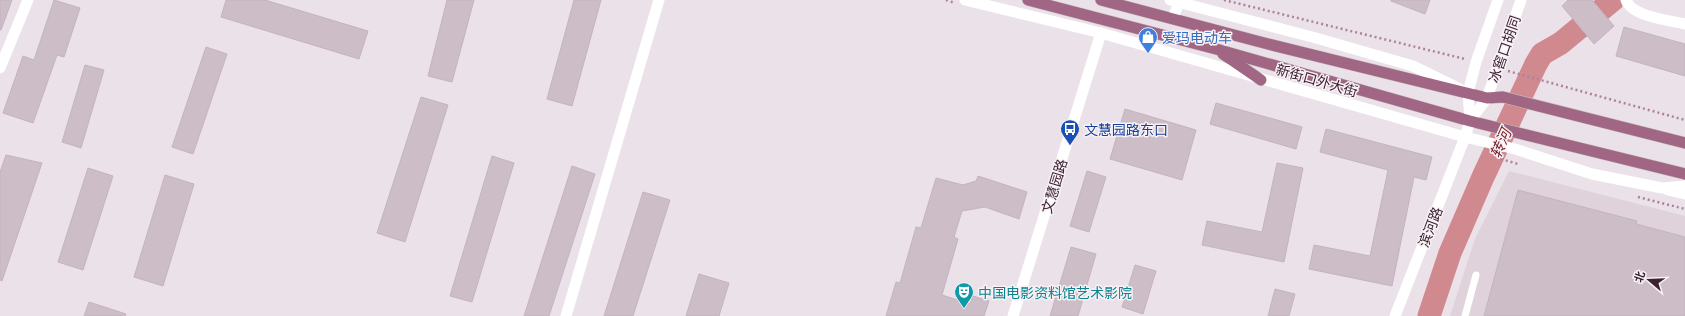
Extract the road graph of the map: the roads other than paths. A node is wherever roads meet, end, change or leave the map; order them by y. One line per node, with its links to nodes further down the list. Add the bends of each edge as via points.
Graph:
1 (28, 0): 14 (street)
2 (659, 0): 26 (street)
3 (965, 0): 12 (street, 新街口外大街)
4 (1028, 0): 13 (main road, 新街口外大街)
5 (1101, 0): 10 (main road, 新街口外大街)
6 (1498, 0): 16 (street, 冰窖口胡同)
7 (1521, 0): 17 (street, 冰窖口胡同)
8 (1176, 1): 10 (street); 16 (street, 新街口外大街, via 1413,66)
9 (1627, 2): 11 (street, via 1637,12)
10 (1173, 18): 16 (main road, 新街口外大街)
11 (1685, 24)
12 (1102, 33): 15 (street, 新街口外大街); 27 (street, 文慧园路)
13 (1216, 49): 15 (main road); 18 (main road, 新街口外大街)
14 (0, 68)
15 (1260, 80): 19 (street, 新街口外大街)
16 (1468, 93): 17 (main road, 新街口外大街); 18 (street, 冰窖口胡同)
17 (1487, 98): 18 (street, 冰窖口胡同); 20 (main road, 新街口外大街, via 1503,96)
18 (1470, 121): 19 (street, 滨河路); 21 (main road, 新街口外大街)
19 (1465, 137): 23 (street, 新街口外大街, via 1515,149 1592,174); 28 (street, 滨河路)
20 (1685, 143)
21 (1685, 174)
22 (1685, 186): 23 (street, 新街口外大街)
23 (1662, 188): 24 (street, 新街口外大街)
24 (1685, 194)
25 (1476, 275): 29 (lane)
26 (566, 316)
27 (1013, 316)
28 (1395, 316)
29 (1465, 316)

